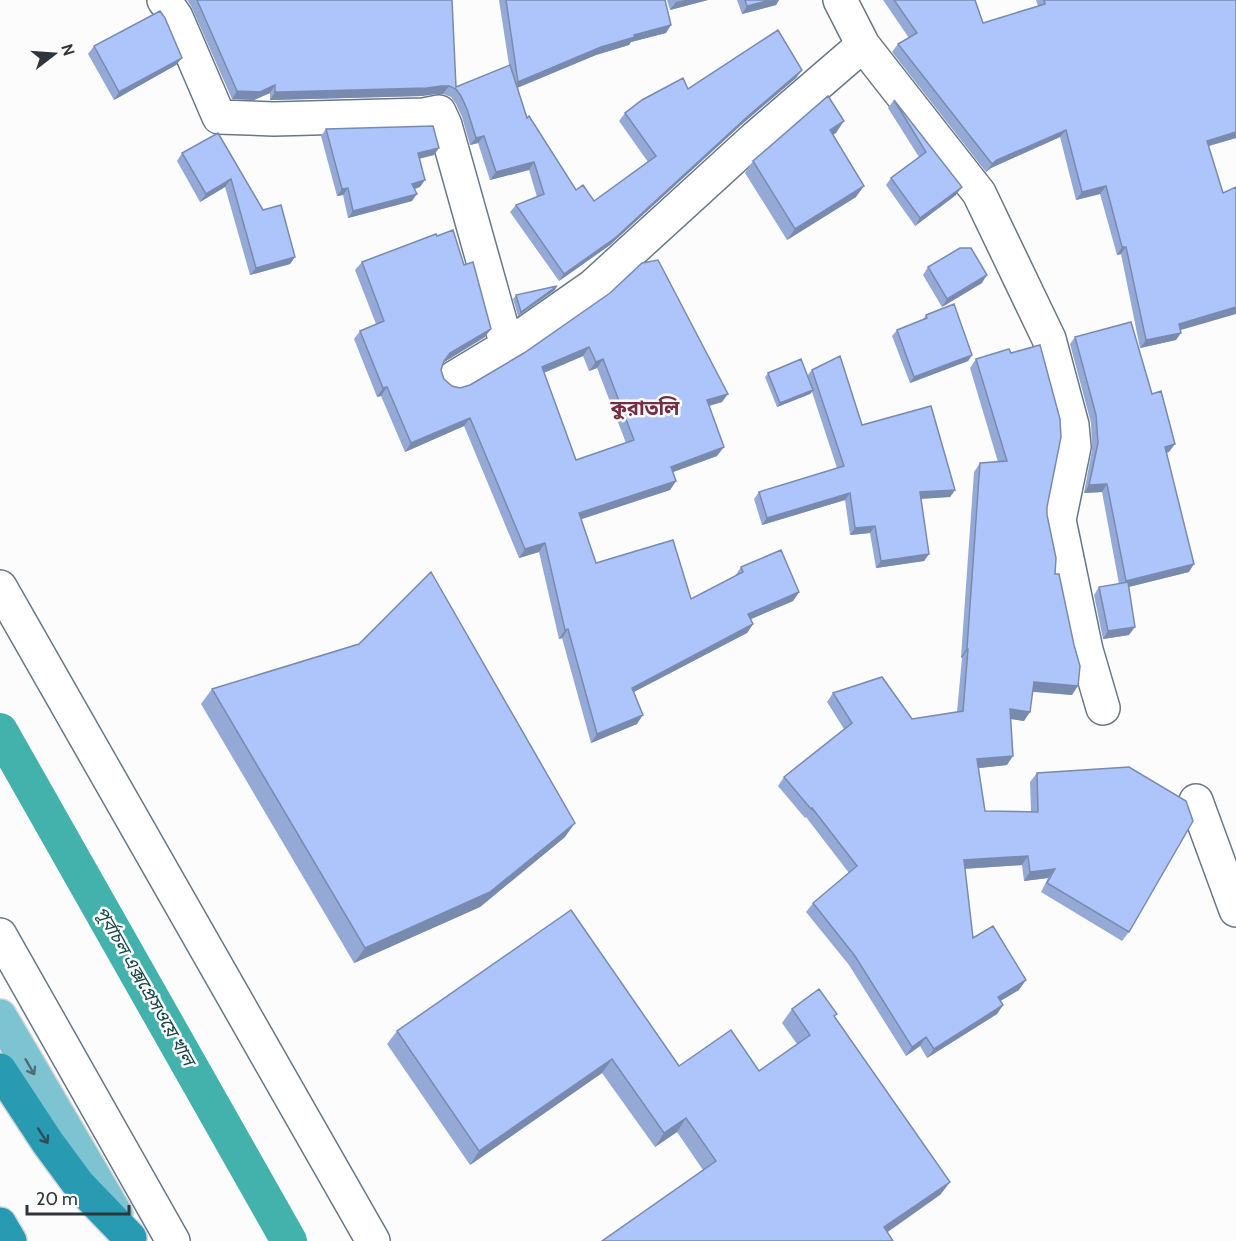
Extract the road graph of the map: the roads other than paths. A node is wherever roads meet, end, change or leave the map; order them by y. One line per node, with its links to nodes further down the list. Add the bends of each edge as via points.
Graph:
1 (164, 0): 4 (street, via 176,17 219,117 274,119 439,112)
2 (840, 0): 3 (street)
3 (863, 45): 4 (street, via 593,286); 7 (street, via 979,193 1049,339 1072,424 1074,447 1059,520 1086,650)
4 (507, 346): 5 (street)
5 (454, 378)
6 (0, 587): 17 (street)
7 (1103, 708)
8 (1196, 801): 9 (street)
9 (1236, 910)
10 (0, 935): 16 (street)
11 (0, 1016): 14 (main road, one-way to 14)
12 (0, 1070): 14 (highway, one-way to 14, via 79,1185)
13 (0, 1224): 15 (highway)
14 (130, 1240)
15 (10, 1241)
16 (173, 1241)
17 (373, 1241)

